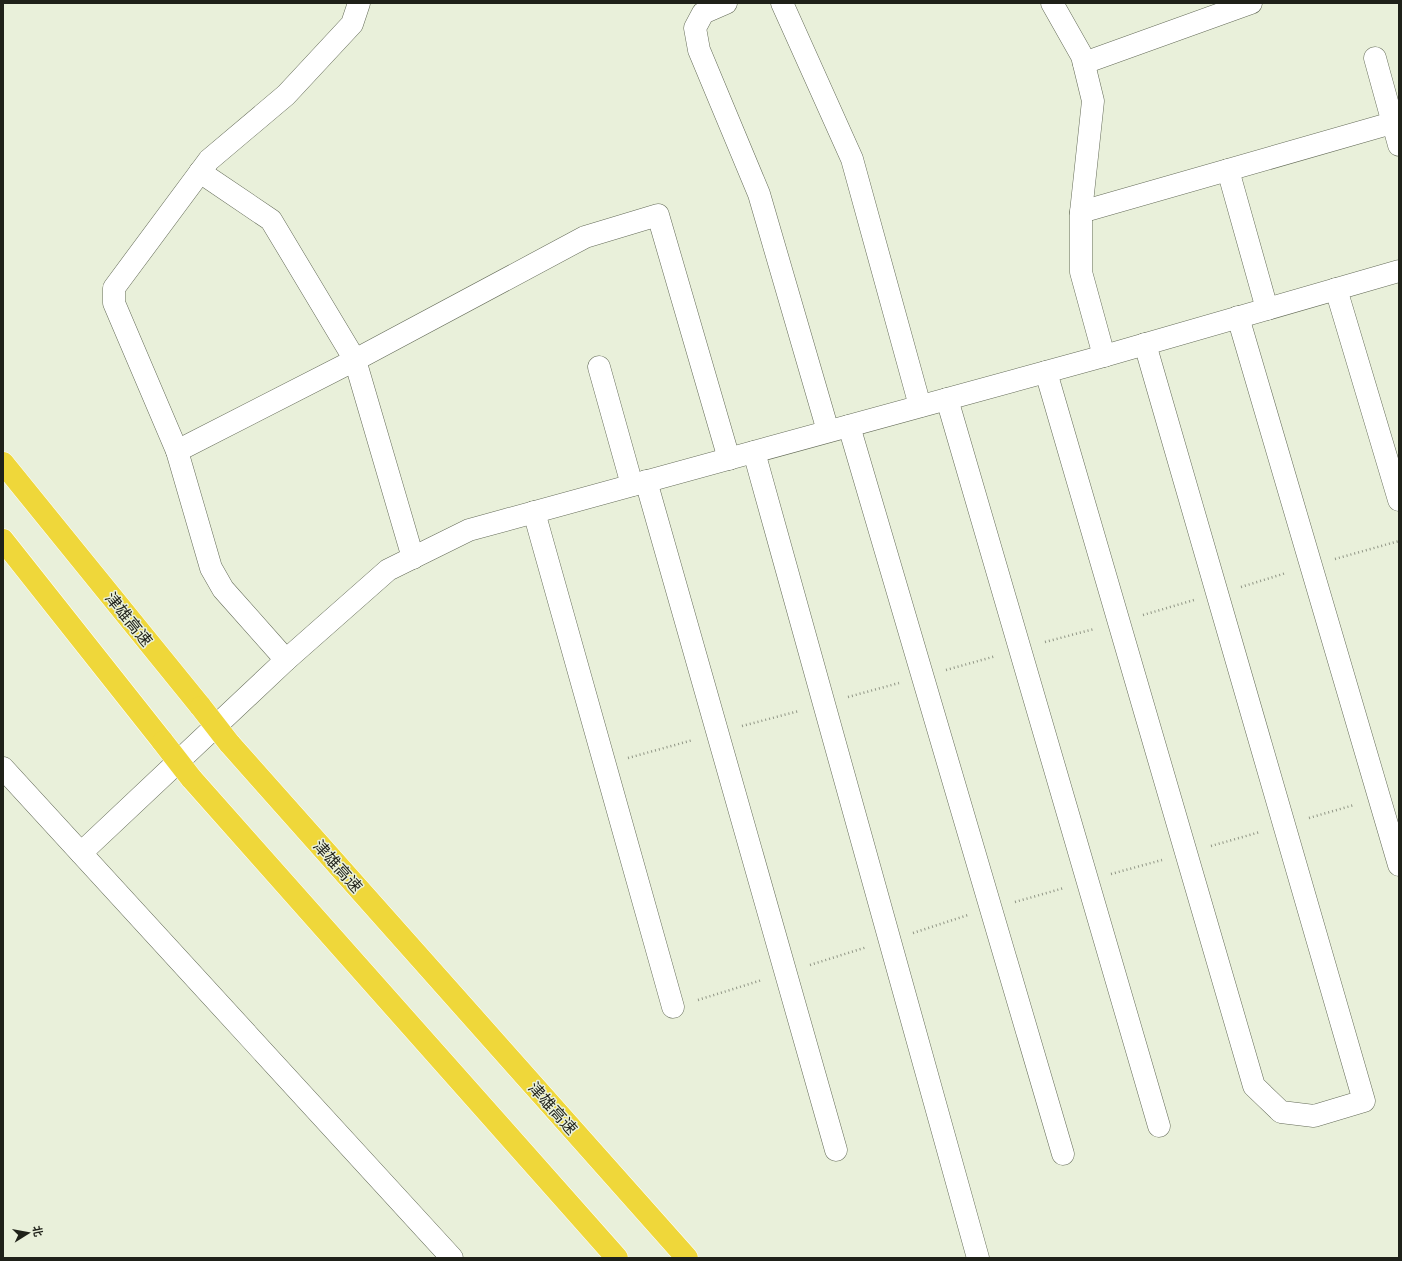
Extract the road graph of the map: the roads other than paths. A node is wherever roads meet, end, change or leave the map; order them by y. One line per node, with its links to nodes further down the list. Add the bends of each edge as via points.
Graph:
1 (358, 3): 11 (street, via 352,24 291,90 209,160)
2 (726, 3): 25 (street, via 704,13 695,28 699,50 759,194)
3 (1052, 3): 7 (street)
4 (1251, 3): 7 (street)
5 (786, 4): 23 (street, via 852,159)
6 (1375, 58): 8 (street)
7 (1084, 63): 12 (street, via 1093,101)
8 (1396, 122): 9 (street); 10 (street)
9 (1399, 146)
10 (1228, 170): 12 (street); 15 (street)
11 (200, 172): 19 (street, via 271,220); 26 (street, via 114,288 114,304)
12 (1081, 212): 18 (street, via 1081,272)
13 (1399, 271): 14 (street)
14 (1336, 289): 15 (street); 31 (street)
15 (1267, 308): 16 (street)
16 (1238, 317): 17 (street); 38 (street)
17 (1145, 344): 18 (street); 21 (street, via 1364,1101 1314,1116 1281,1112 1254,1086)
18 (1104, 356): 21 (street)
19 (355, 360): 26 (street); 28 (street, via 585,238 658,215); 34 (street)
20 (600, 367): 30 (street)
21 (1046, 372): 22 (street)
22 (947, 399): 23 (street); 40 (street)
23 (920, 406): 24 (street)
24 (850, 426): 25 (street); 42 (street)
25 (828, 431): 27 (street)
26 (177, 451): 35 (street, via 211,568 223,589)
27 (754, 452): 28 (street); 46 (street)
28 (729, 458): 30 (street)
29 (3, 463): 45 (highway, 津雄高速, bridge, via 229,743)
30 (639, 483): 32 (street); 41 (street, via 786,972)
31 (1399, 500)
32 (534, 512): 34 (street, via 469,530); 39 (street)
33 (3, 540): 44 (highway, bridge, via 191,778)
34 (413, 558): 35 (street, via 388,570)
35 (286, 660): 37 (street)
36 (3, 768): 37 (street)
37 (81, 853): 43 (street)
38 (1399, 865)
39 (673, 1007)
40 (1159, 1126)
41 (836, 1150)
42 (1063, 1154)
43 (452, 1258)
44 (617, 1258)
45 (687, 1258)
46 (978, 1258)

